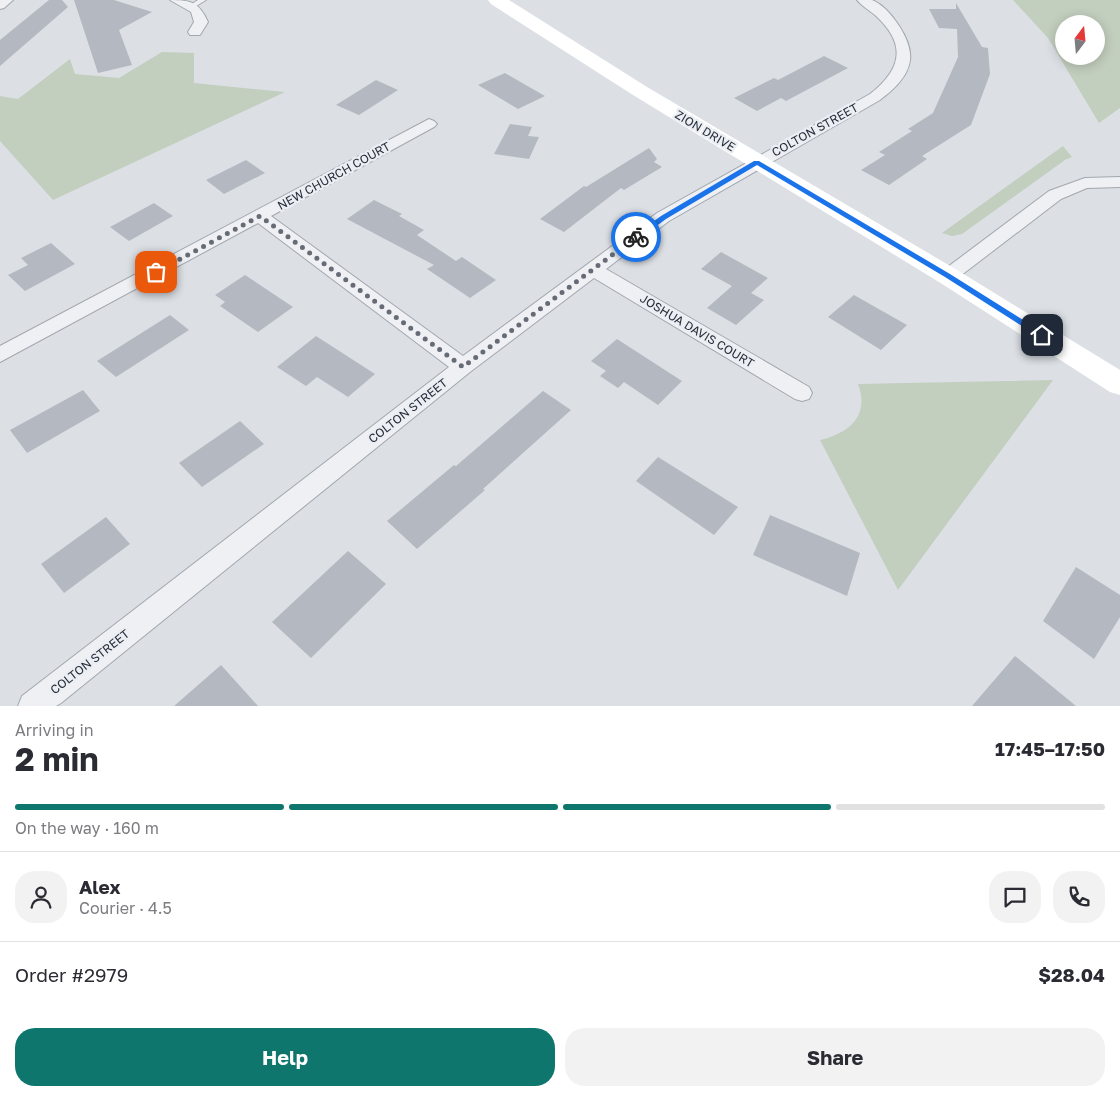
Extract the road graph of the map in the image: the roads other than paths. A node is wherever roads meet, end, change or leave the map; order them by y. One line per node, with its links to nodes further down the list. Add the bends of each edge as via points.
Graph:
1 (7, 0): 6 (street)
2 (176, 0): 7 (street)
3 (203, 0): 7 (lane)
4 (497, 0): 10 (main road, ZION DRIVE)
5 (863, 0): 10 (street, COLTON STREET, via 885,17 898,33 903,50 899,73 875,97)
6 (0, 5)
7 (191, 7): 8 (street, via 201,22)
8 (195, 32)
9 (429, 124): 12 (street, NEW CHURCH COURT)
10 (757, 162): 13 (street, COLTON STREET, via 663,217); 14 (main road, ZION DRIVE)
11 (1120, 182): 14 (street, via 1085,183 1055,195)
12 (260, 216): 15 (street, NEW CHURCH COURT); 16 (street)
13 (592, 269): 16 (street, COLTON STREET); 18 (street, JOSHUA DAVIS COURT)
14 (948, 276): 17 (main road, ZION DRIVE)
15 (0, 354)
16 (463, 367): 19 (street, COLTON STREET)
17 (1120, 384)
18 (802, 393)
19 (32, 706)

